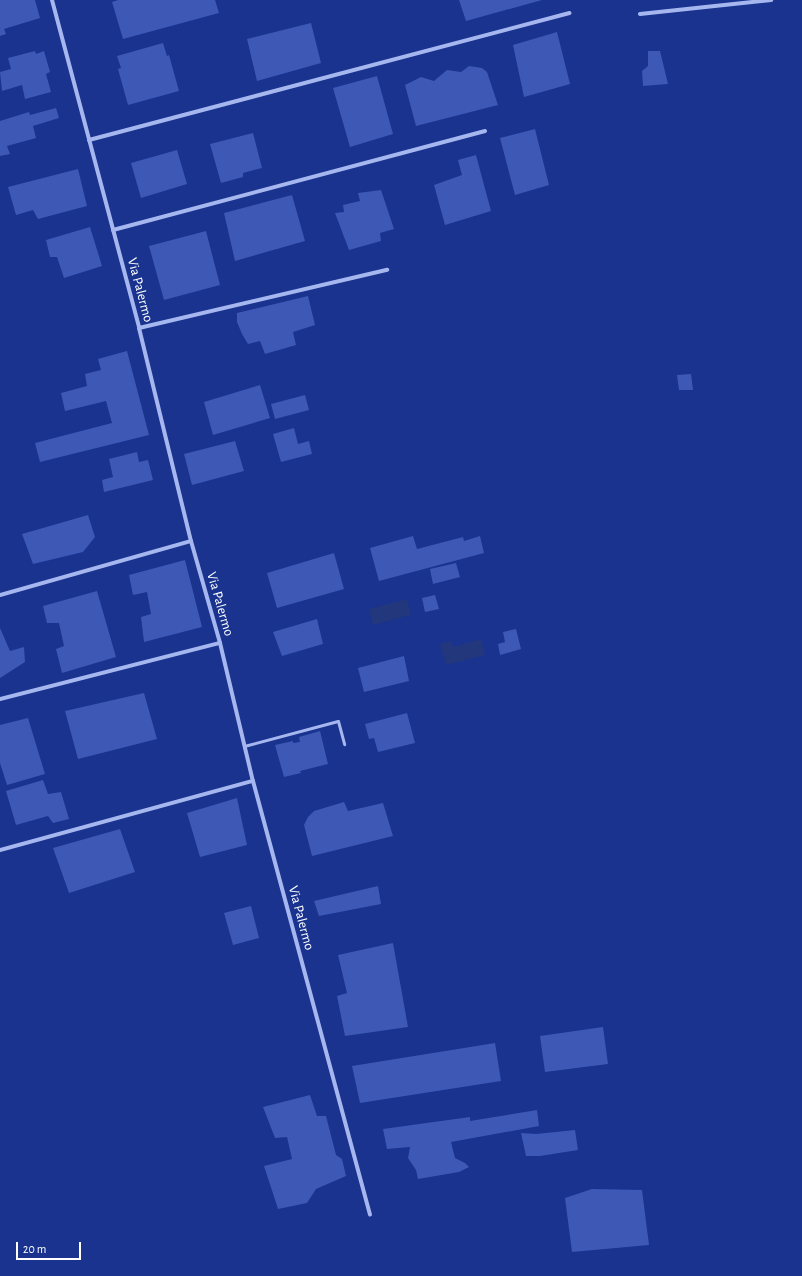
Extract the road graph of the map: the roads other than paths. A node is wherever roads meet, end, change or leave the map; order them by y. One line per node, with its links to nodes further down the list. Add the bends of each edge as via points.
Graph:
1 (52, 0): 6 (street, Via Palermo)
2 (771, 0): 4 (street)
3 (570, 13): 6 (street)
4 (640, 14)
5 (485, 131): 7 (street)
6 (89, 140): 7 (street, Via Palermo)
7 (113, 230): 9 (street, Via Palermo)
8 (387, 270): 9 (street)
9 (139, 328): 10 (street, Via Palermo)
10 (191, 541): 11 (street); 12 (street, Via Palermo)
11 (0, 595)
12 (220, 643): 13 (street); 15 (street, Via Palermo)
13 (0, 699)
14 (344, 744): 15 (lane, via 338,721)
15 (244, 746): 16 (street, Via Palermo)
16 (253, 781): 17 (street); 18 (street, Via Palermo)
17 (0, 850)
18 (370, 1214)

